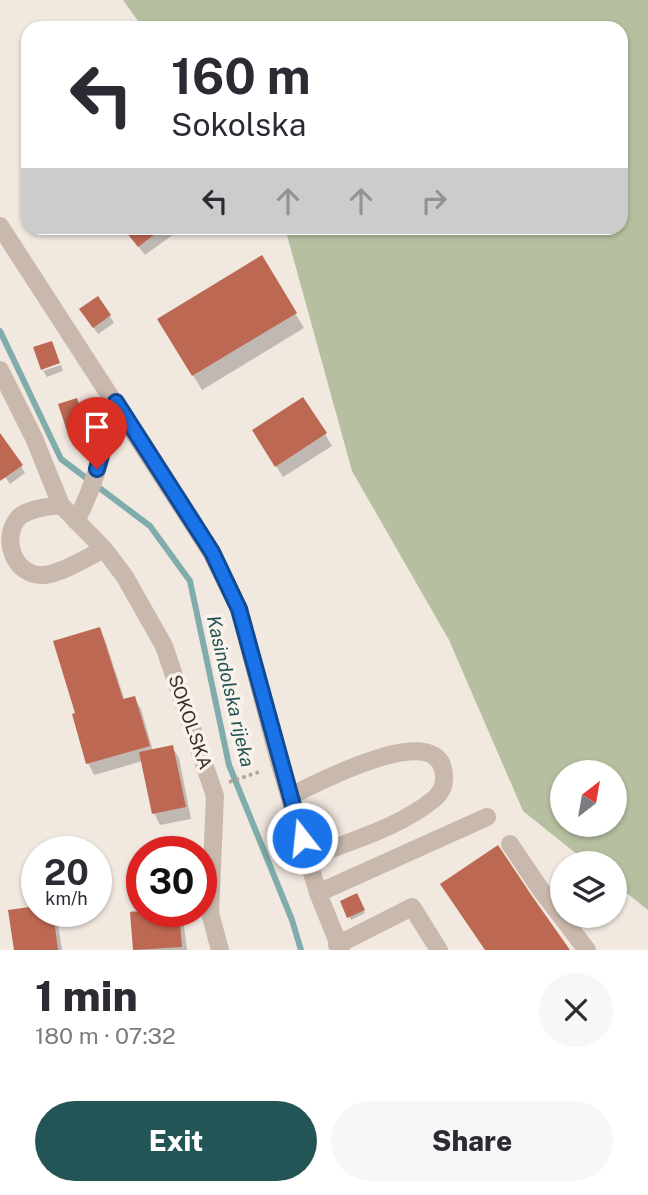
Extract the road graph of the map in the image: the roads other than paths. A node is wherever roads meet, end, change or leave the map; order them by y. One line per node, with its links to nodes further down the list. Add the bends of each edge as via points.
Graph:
1 (0, 226): 3 (street)
2 (0, 370): 4 (street, SOKOLSKA)
3 (116, 402): 5 (street); 7 (street, via 212,552 239,609)
4 (61, 505): 5 (street, SOKOLSKA); 6 (street, via 29,512 12,526 9,548 20,567 30,573 51,574)
5 (80, 513): 6 (street, SOKOLSKA)
6 (104, 549): 13 (street, SOKOLSKA, via 163,646 215,796 210,913)
7 (290, 796): 10 (street); 10 (street, via 400,752 429,753 444,770 442,790 434,799 396,822)
8 (487, 817): 11 (street)
9 (510, 844): 15 (street)
10 (308, 859): 11 (street)
11 (318, 893): 12 (street)
12 (339, 948): 14 (street, via 412,907)
13 (220, 950)
14 (439, 950)
15 (587, 950)

